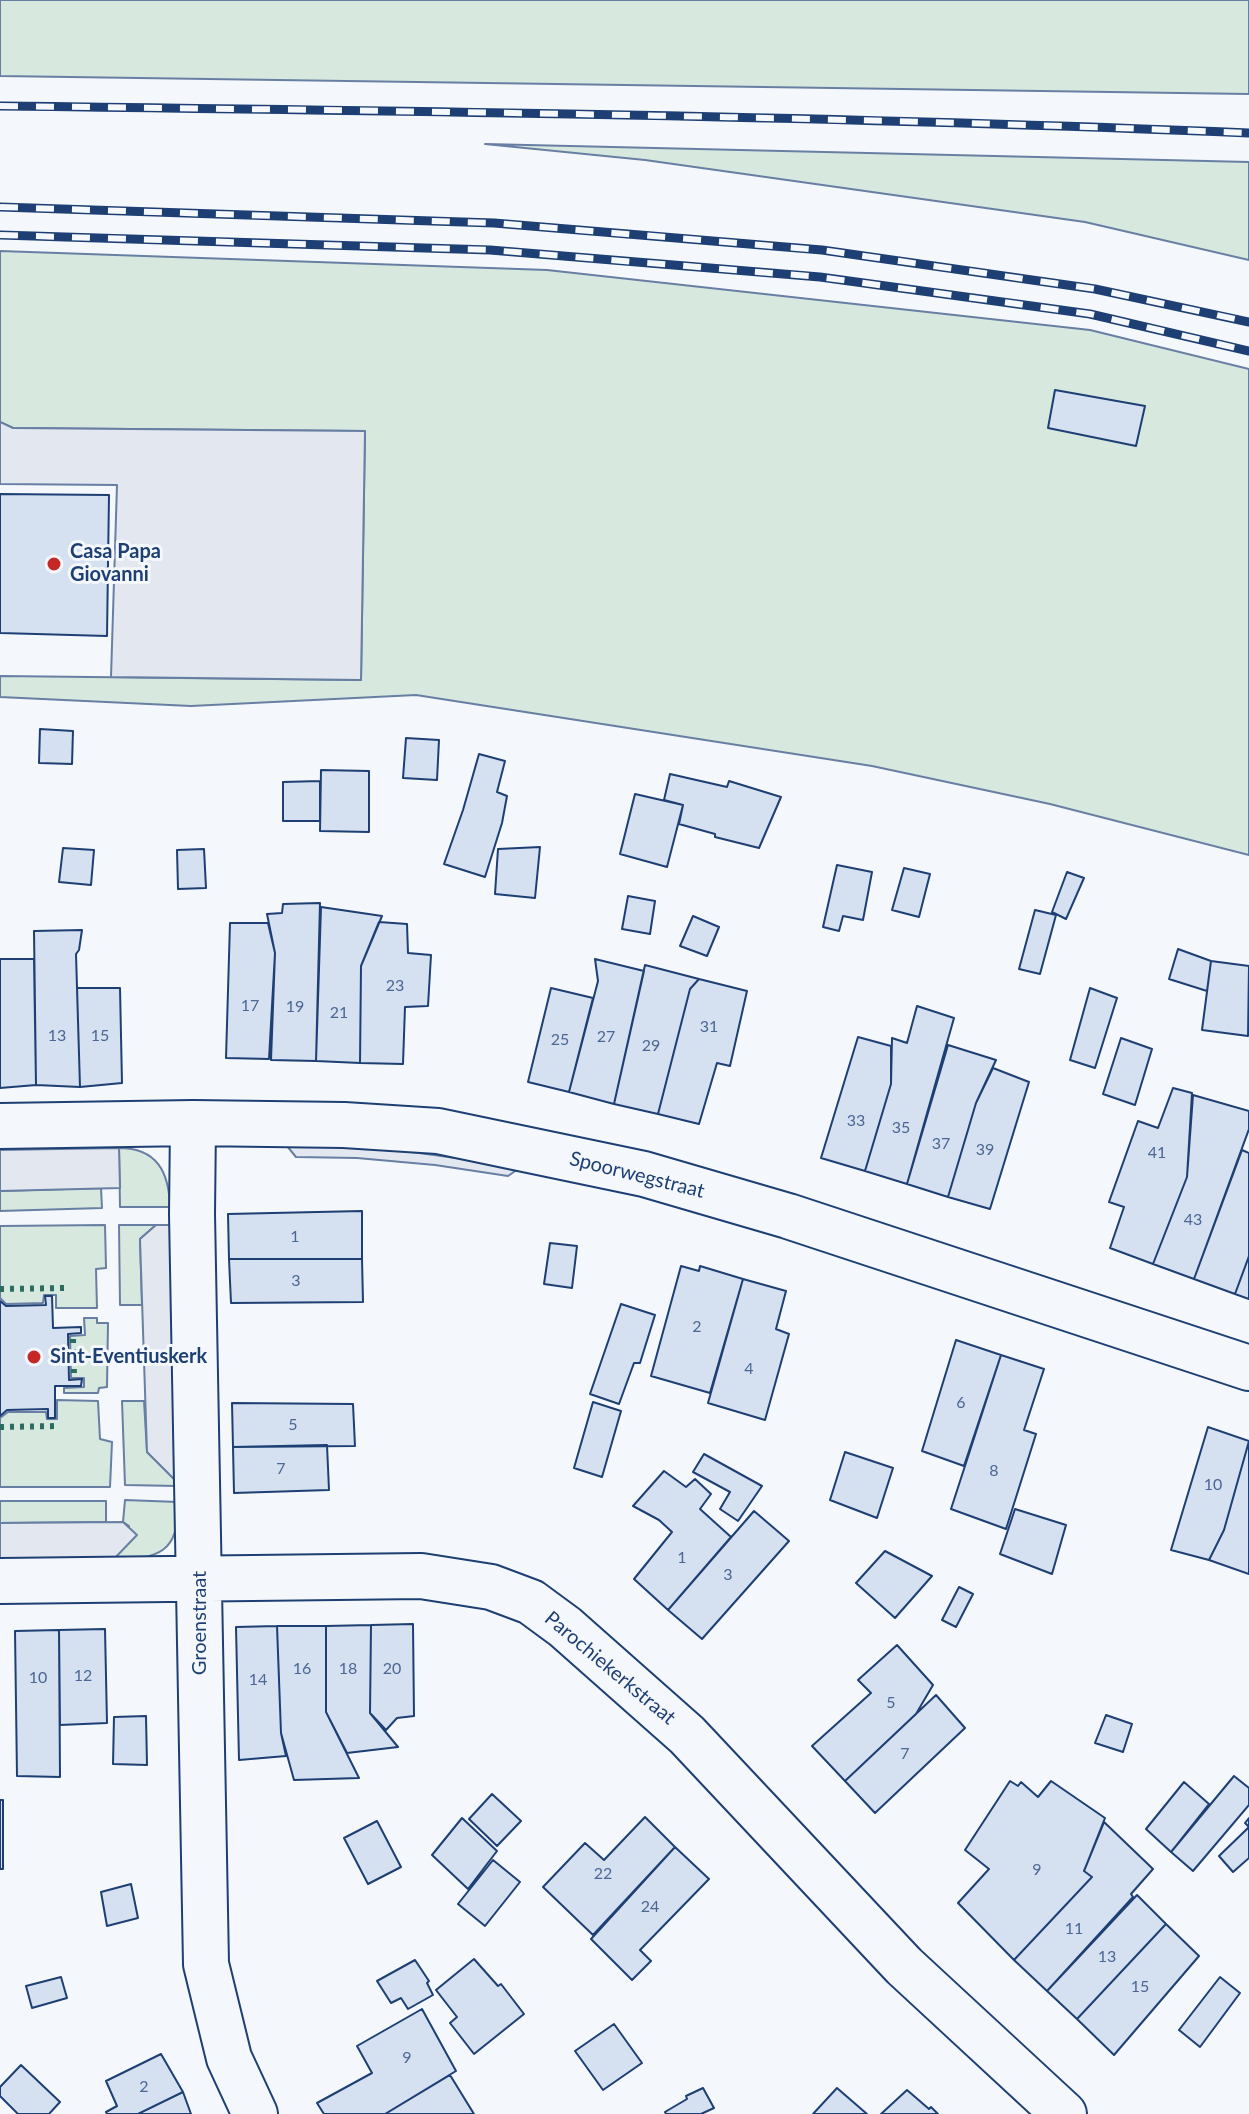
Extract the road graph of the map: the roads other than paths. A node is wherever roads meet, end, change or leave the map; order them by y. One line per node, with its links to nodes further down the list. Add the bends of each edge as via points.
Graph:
1 (193, 1123): 2 (street, Spoorwegstraat); 3 (street, Spoorwegstraat, via 438,1131 644,1174); 4 (street, Groenstraat)
2 (0, 1126)
3 (1249, 1368)
4 (200, 1580): 5 (street, Parochiekerkstraat); 6 (street, Groenstraat, via 206,1964 229,2058); 7 (street, Parochiekerkstraat, via 421,1576 491,1587 531,1602 687,1735 904,1966)
5 (0, 1581)
6 (255, 2114)
7 (1064, 2114)

